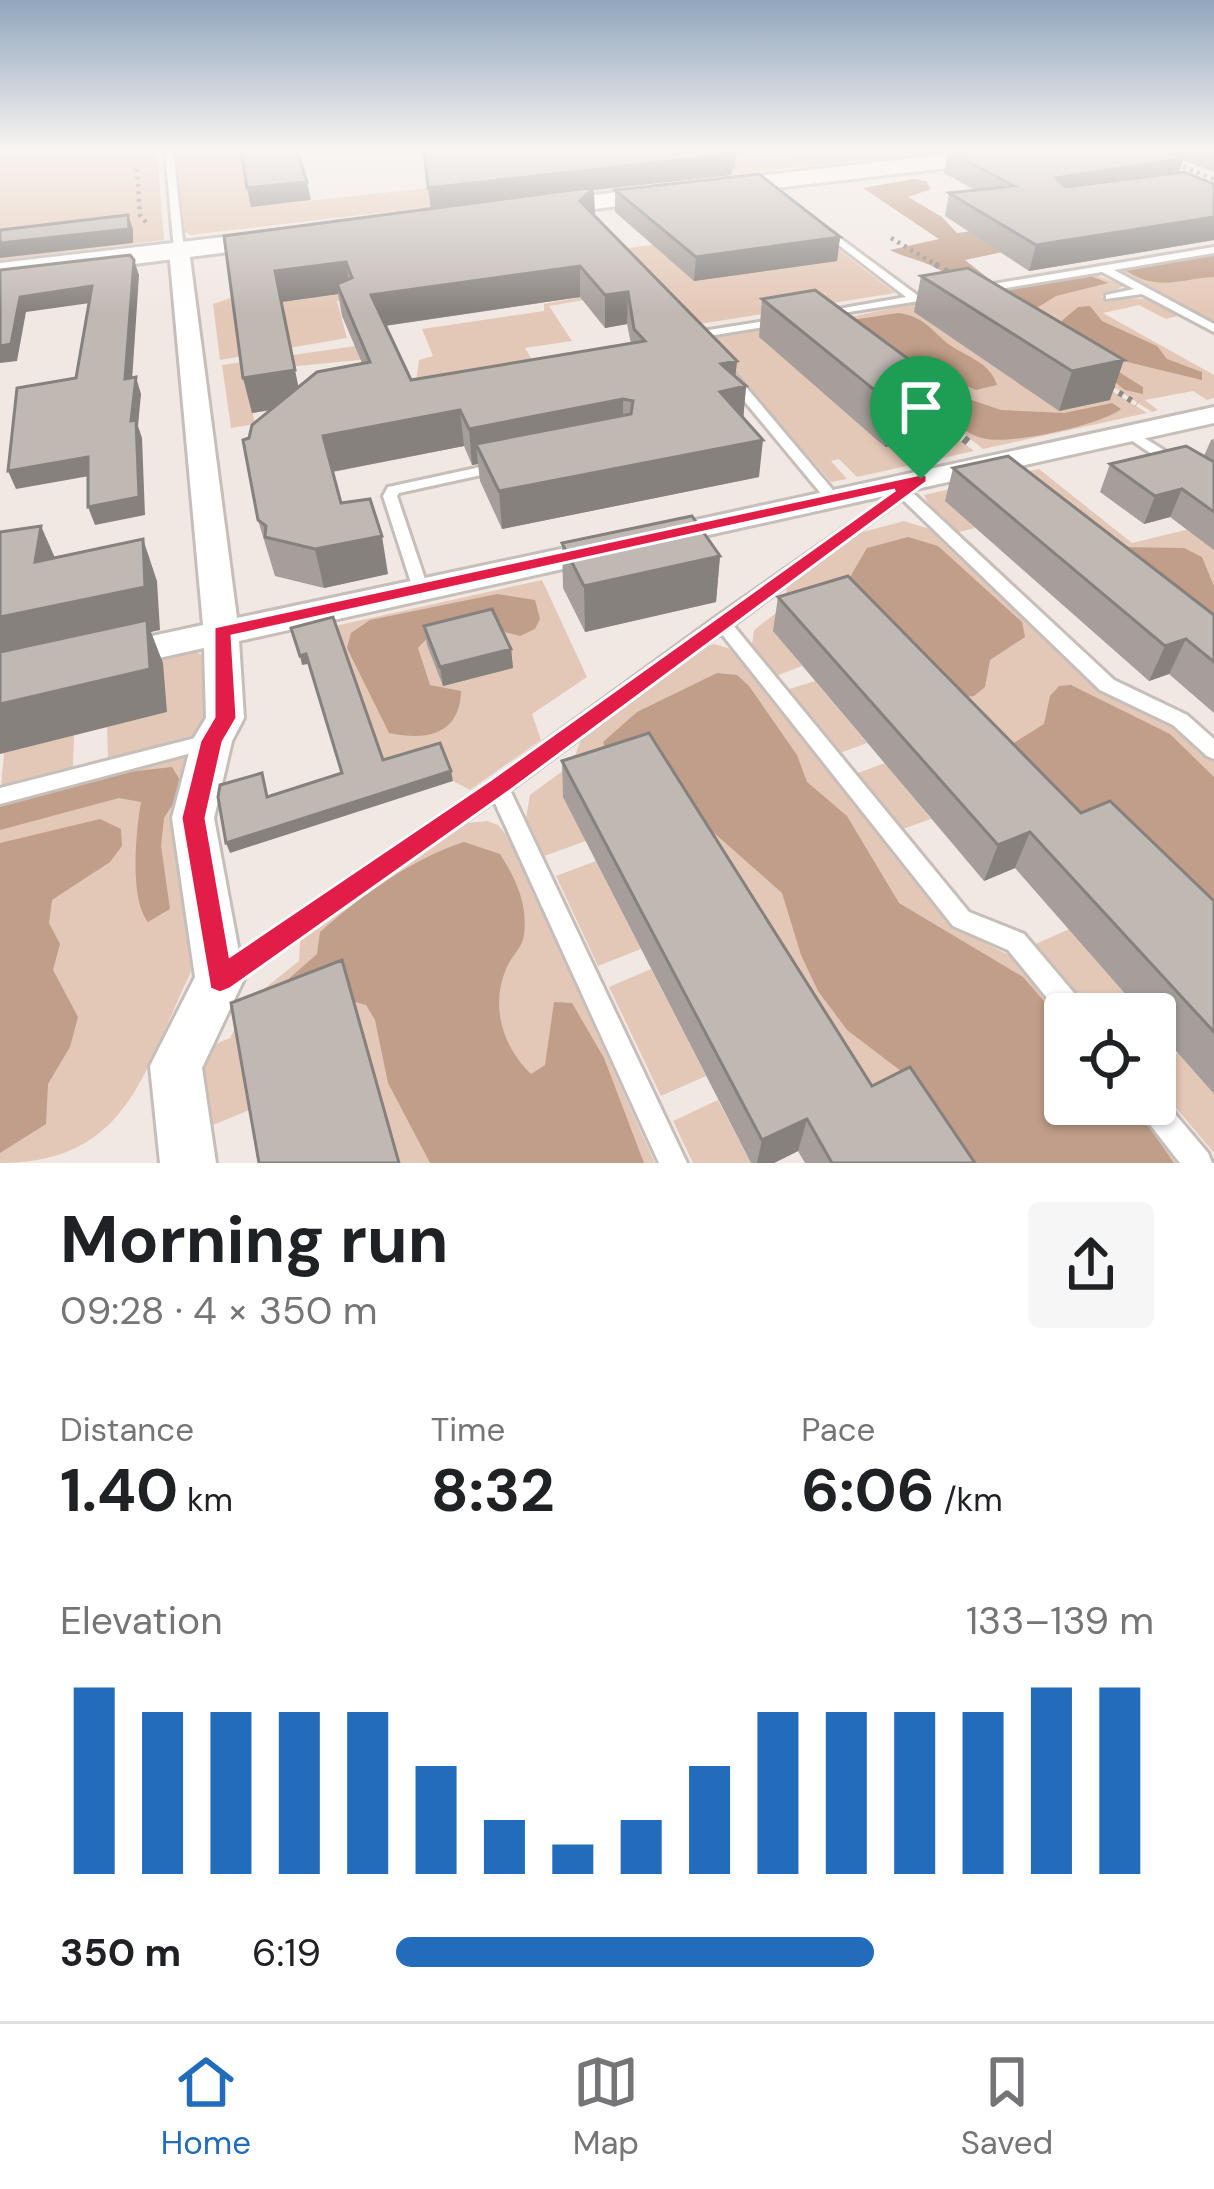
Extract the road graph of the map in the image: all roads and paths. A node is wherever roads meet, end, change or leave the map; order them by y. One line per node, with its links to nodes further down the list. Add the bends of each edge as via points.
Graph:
1 (139, 204): 6 (path)
2 (174, 204): 9 (lane)
3 (585, 204): 4 (street)
4 (503, 212)
5 (810, 218): 16 (lane)
6 (148, 225)
7 (318, 234): 9 (street)
8 (891, 238): 13 (path)
9 (178, 250): 12 (street); 34 (street)
10 (1214, 250): 11 (lane)
11 (1105, 269): 13 (lane); 14 (lane)
12 (0, 272)
13 (977, 290): 16 (lane)
14 (1140, 291): 15 (lane); 19 (lane)
15 (1110, 297)
16 (915, 299): 17 (lane)
17 (813, 316)
18 (790, 320): 20 (lane, via 696,334)
19 (1214, 329)
20 (707, 347)
21 (718, 360): 31 (lane)
22 (1096, 378): 25 (path)
23 (931, 412): 27 (path)
24 (1214, 415): 25 (street)
25 (1169, 424): 26 (street)
26 (1130, 433): 27 (street); 29 (lane)
27 (993, 463): 30 (street)
28 (512, 465): 32 (lane, via 393,490)
29 (1196, 478)
30 (912, 486): 31 (street); 33 (lane); 37 (lane, via 1107,685 1180,720)
31 (833, 500): 32 (street)
32 (421, 591): 34 (street)
33 (721, 622): 38 (lane); 41 (lane, via 961,919 1016,942)
34 (221, 632): 35 (street); 36 (street, via 226,718)
35 (86, 662)
36 (212, 741): 39 (lane); 40 (street, via 193,818)
37 (1214, 751)
38 (498, 787): 40 (lane); 44 (lane)
39 (0, 796)
40 (220, 979): 43 (street, via 176,1066)
41 (1058, 993)
42 (1167, 1125): 45 (lane)
43 (188, 1163)
44 (673, 1163)
45 (1198, 1163)

